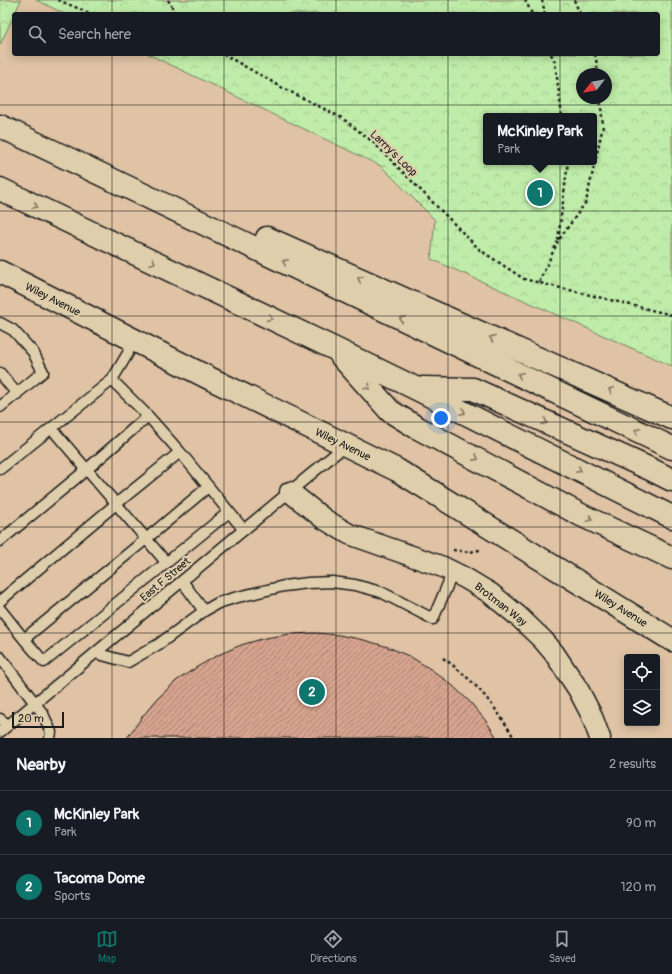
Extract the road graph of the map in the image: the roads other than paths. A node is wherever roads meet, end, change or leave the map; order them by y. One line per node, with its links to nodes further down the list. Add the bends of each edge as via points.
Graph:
1 (0, 119): 14 (main road, one-way to 1)
2 (0, 126): 17 (main road, one-way to 2)
3 (0, 189): 7 (main road, one-way to 7)
4 (0, 272): 6 (main road, Wiley Avenue)
5 (0, 323): 11 (lane, via 13,330 33,352 44,372)
6 (132, 339): 9 (lane, via 128,353); 16 (main road, Wiley Avenue)
7 (333, 348): 10 (main road); 30 (main road, one-way to 30, via 390,411 581,515)
8 (0, 373): 11 (lane)
9 (112, 380): 13 (lane); 15 (lane)
10 (415, 388): 21 (main road, one-way to 21, via 473,389); 26 (main road, one-way to 26)
11 (17, 394): 12 (lane)
12 (0, 407)
13 (148, 416): 18 (lane); 20 (lane)
14 (672, 418)
15 (52, 429): 19 (lane); 20 (lane)
16 (346, 445): 23 (lane, East F Street); 38 (main road, Wiley Avenue, via 397,470)
17 (672, 448)
18 (180, 452): 22 (lane); 24 (lane)
19 (0, 470)
20 (86, 470): 24 (lane); 29 (lane)
21 (672, 480)
22 (208, 487): 25 (lane); 28 (lane)
23 (290, 492): 27 (lane, East F Street); 32 (street, Brotman Way, via 324,519 349,534)
24 (116, 504): 28 (lane); 34 (lane)
25 (229, 512): 27 (lane); 31 (lane)
26 (672, 517)
27 (244, 530): 33 (lane, East F Street)
28 (146, 539): 31 (lane); 37 (lane)
29 (0, 541)
30 (672, 558)
31 (166, 562): 37 (lane, via 44,662)
32 (453, 572): 36 (lane, via 433,619 381,592 332,582 284,586 218,603); 45 (street, Brotman Way, via 490,593 543,640 578,689)
33 (182, 581): 36 (lane); 39 (lane, East F Street)
34 (0, 601)
35 (0, 609): 37 (lane)
36 (204, 611): 39 (lane, via 159,644 128,662)
37 (24, 639)
38 (672, 640)
39 (95, 653): 41 (lane, East F Street)
40 (0, 657): 41 (lane)
41 (35, 703): 42 (lane, East F Street); 44 (lane, via 51,732)
42 (4, 722): 43 (lane, East F Street)
43 (0, 732)
44 (50, 738)
45 (600, 738)

